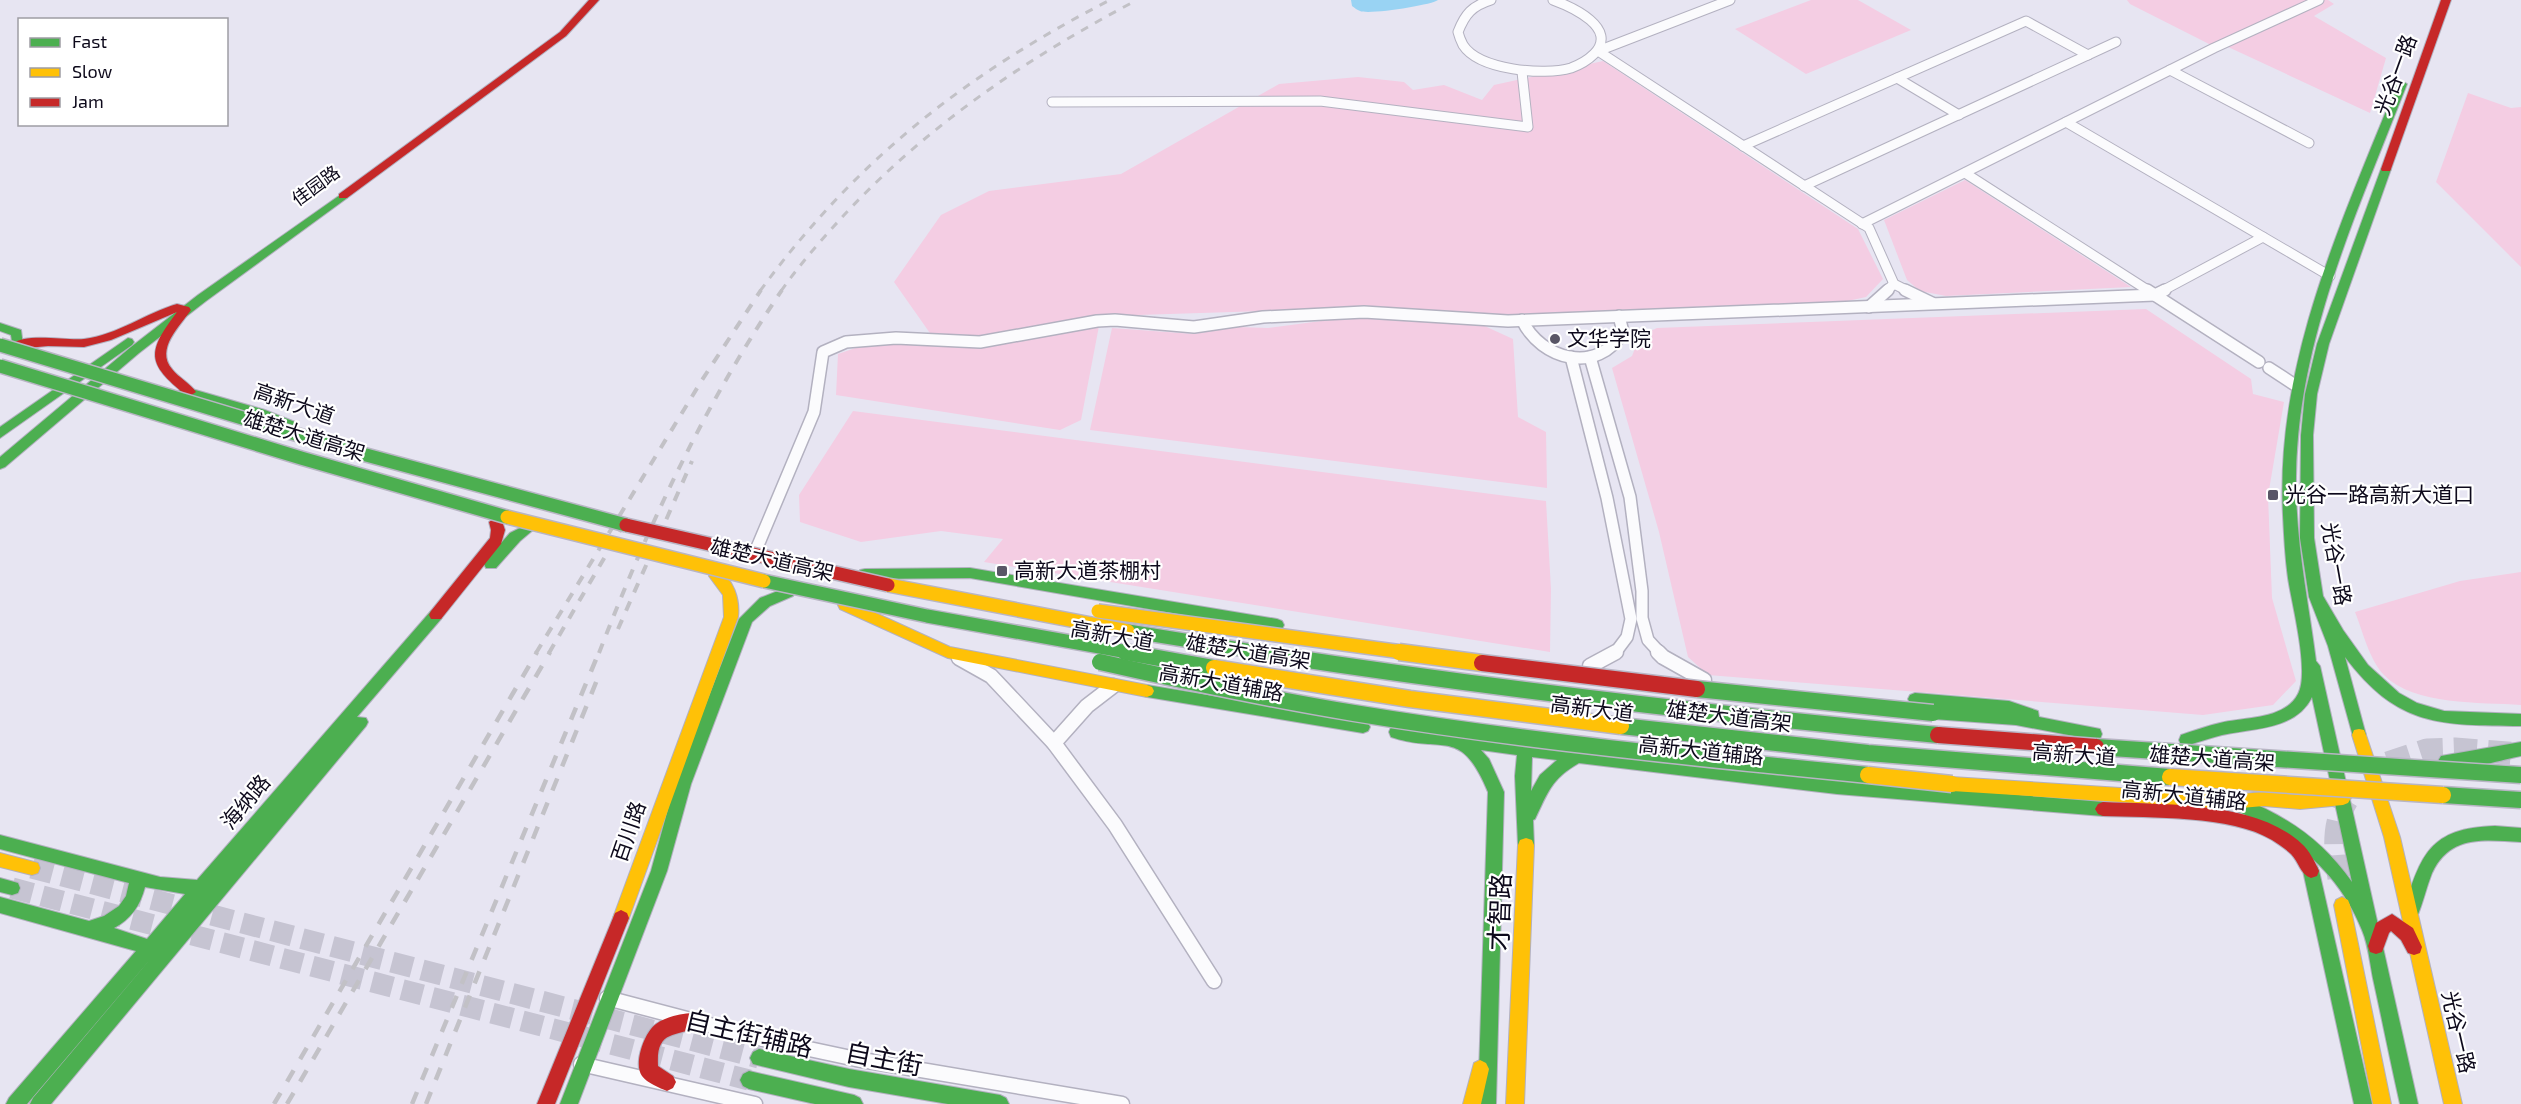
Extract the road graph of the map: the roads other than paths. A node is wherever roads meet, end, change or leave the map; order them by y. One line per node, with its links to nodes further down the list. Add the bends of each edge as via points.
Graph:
1 (585, 0): 29 (main road, 佳园路, via 545,42)
2 (594, 0): 29 (main road, 佳园路, via 563,34)
3 (1555, 0): 10 (street, via 1586,14 1597,26 1602,38)
4 (1730, 0): 10 (street)
5 (2319, 0): 12 (street)
6 (2433, 0): 24 (main road, 光谷一路)
7 (2445, 0): 63 (main road, 光谷一路, via 2343,281 2311,394 2307,538)
8 (1484, 1): 13 (street, via 1459,22 1458,34 1465,47 1479,58)
9 (2116, 42): 11 (street)
10 (1598, 51): 13 (street, via 1586,62 1568,69); 19 (street)
11 (2088, 55): 14 (street, via 2026,21); 16 (street)
12 (2170, 70): 17 (street); 18 (street)
13 (1522, 72): 15 (street, via 1528,127 1320,101)
14 (1897, 78): 16 (street); 19 (street)
15 (1052, 102)
16 (1959, 115): 21 (street)
17 (2066, 122): 20 (street); 23 (street)
18 (2309, 143)
19 (1743, 146): 21 (street)
20 (1965, 173): 22 (street); 26 (street)
21 (1804, 186): 22 (street)
22 (1862, 224): 25 (street, via 1869,228)
23 (2263, 237): 24 (street); 26 (street)
24 (2330, 276): 44 (main road, 光谷一路, via 2309,337)
25 (1894, 284): 27 (street); 28 (street)
26 (2155, 295): 27 (street); 38 (street)
27 (1934, 304): 28 (street)
28 (1869, 307): 30 (street)
29 (181, 309): 35 (main road, via 107,338 84,343); 40 (main road, 佳园路); 42 (main road, 佳园路); 46 (main road, via 159,352 160,364)
30 (1619, 316): 31 (street); 37 (street, via 1623,332 1618,342 1609,351)
31 (1522, 320): 36 (street, via 1537,345); 58 (street, via 1364,312 1263,317 1194,327 1115,320 980,342 896,338 846,342 823,352 814,412)
32 (0, 327): 35 (main road, via 17,333)
33 (0, 340): 35 (main road, 高新大道)
34 (0, 345): 61 (main road, 雄楚大道高架, bridge, via 401,465 735,551)
35 (16, 345): 40 (main road, 高新大道)
36 (1571, 357): 37 (street); 69 (street, via 1607,498 1631,619 1630,635 1623,646 1611,657)
37 (1590, 357): 72 (street, via 1630,497 1642,618 1648,640 1663,657)
38 (2259, 362)
39 (0, 366): 66 (main road, 雄楚大道高架, bridge, via 372,479 555,529 803,590)
40 (93, 367): 42 (main road, 高新大道); 45 (main road, 佳园路)
41 (2269, 368): 44 (street)
42 (110, 372): 46 (main road, 高新大道); 47 (main road, 佳园路)
43 (0, 373): 45 (main road)
44 (2298, 387): 65 (main road, 光谷一路, via 2289,476)
45 (59, 391): 47 (main road); 49 (main road, 佳园路)
46 (190, 392): 48 (main road, 高新大道)
47 (81, 398): 50 (main road, via 41,420); 51 (main road); 52 (main road)
48 (310, 432): 51 (main road, via 279,440 276,446); 53 (main road, 高新大道)
49 (0, 433)
50 (0, 453)
51 (284, 459): 54 (main road)
52 (0, 464)
53 (575, 506)
54 (496, 522): 55 (main road); 101 (main road, 海纳路, via 496,540 431,621)
55 (526, 530): 56 (main road); 102 (main road, 海纳路, via 474,582)
56 (552, 537)
57 (723, 542): 58 (main road, 高新大道)
58 (756, 550): 59 (main road, 高新大道)
59 (864, 574): 67 (main road, via 970,573); 73 (main road, 高新大道, via 1202,637)
60 (709, 575): 62 (main road, 高新大道); 113 (main road, 百川路, via 730,590 733,602 728,626)
61 (893, 585): 78 (main road, bridge, via 1711,691 2016,719); 87 (main road, 雄楚大道高架, bridge, via 1201,644 1651,706 1917,734)
62 (788, 592): 64 (main road, 高新大道); 114 (main road, 百川路, via 770,597 746,619 683,784 659,871)
63 (2316, 597): 71 (main road, 光谷一路); 75 (main road, via 2363,673 2392,698 2432,715)
64 (845, 605): 68 (main road, 高新大道辅路); 76 (main road, 高新大道, via 1272,686)
65 (2301, 618): 70 (main road, 光谷一路); 79 (main road, via 2309,684 2303,700 2271,722 2222,729)
66 (1008, 631): 91 (main road, 雄楚大道高架, bridge, via 1360,691 1771,744 2205,780); 93 (main road, bridge, via 1111,665 1345,711 1640,752 1952,784)
67 (1384, 640): 69 (main road); 73 (main road)
68 (948, 652): 74 (main road, 高新大道辅路); 81 (street, via 991,676)
69 (1590, 666): 72 (main road)
70 (2313, 669): 71 (main road, via 2325,686 2332,689 2337,688); 84 (main road, 光谷一路)
71 (2342, 673): 85 (main road, 光谷一路)
72 (1704, 680): 78 (main road, via 2009,707)
73 (1512, 682): 77 (main road, 高新大道, via 1773,713)
74 (1113, 686): 80 (main road, 高新大道辅路); 81 (street, via 1087,706)
75 (2521, 720)
76 (1527, 722): 82 (main road, 才智路); 88 (main road, 高新大道, via 1780,751)
77 (2020, 734): 78 (main road, 高新大道); 88 (main road, via 2085,740 2116,762 2113,770)
78 (2095, 734): 79 (main road, 高新大道)
79 (2186, 740): 84 (main road, 高新大道)
80 (1462, 741): 82 (main road, 高新大道辅路); 116 (main road, 才智路, via 1491,772 1496,792)
81 (1054, 743): 112 (street, via 1115,825)
82 (1525, 750): 86 (main road, 高新大道辅路); 95 (main road, 才智路)
83 (2521, 750): 85 (main road, 高新大道, via 2448,761); 89 (main road, via 2508,770 2510,780)
84 (2332, 752): 85 (main road, 高新大道); 90 (main road, 光谷一路)
85 (2366, 755): 92 (main road, 光谷一路)
86 (1576, 757): 95 (main road, via 1556,768 1540,784); 135 (main road, 高新大道辅路, via 1956,800 2222,817 2260,826 2306,859 2313,876)
87 (2521, 775)
88 (2099, 778): 90 (main road, 高新大道)
89 (2521, 793)
90 (2343, 798): 92 (main road, 高新大道); 93 (main road); 107 (main road, 光谷一路)
91 (2521, 800)
92 (2381, 801): 94 (main road, 高新大道); 105 (main road, 光谷一路)
93 (2229, 802): 107 (main road, via 2265,813 2292,829 2325,857 2354,893)
94 (2521, 812)
95 (1527, 824): 122 (main road, 才智路)
96 (2521, 835): 105 (main road, via 2468,833 2451,840 2429,860)
97 (0, 842): 100 (main road)
98 (0, 860): 99 (main road)
99 (32, 868)
100 (137, 878): 101 (main road); 106 (main road, via 139,889 128,910 117,920)
101 (201, 887): 102 (main road); 108 (main road, 海纳路)
102 (218, 892): 110 (main road, 海纳路)
103 (0, 905): 106 (main road)
104 (2342, 905): 136 (main road)
105 (2411, 912): 111 (main road, 光谷一路)
106 (89, 929): 108 (main road)
107 (2373, 932): 109 (main road, 光谷一路)
108 (148, 948): 110 (main road); 123 (main road, 海纳路)
109 (2376, 948): 111 (main road, via 2381,928 2392,922 2407,934); 137 (main road, 光谷一路)
110 (166, 952): 124 (main road, 海纳路)
111 (2421, 959): 138 (main road, 光谷一路)
112 (1214, 981)
113 (590, 994): 114 (street, 自主街辅路); 118 (main road, 百川路)
114 (610, 999): 115 (street, 自主街辅路); 119 (main road, 百川路)
115 (693, 1021): 121 (main road, via 664,1027 649,1046 649,1071); 130 (street, 自主街辅路, via 856,1059)
116 (1488, 1035): 131 (main road); 132 (main road, 才智路)
117 (759, 1058): 129 (main road, 自主街)
118 (563, 1061): 119 (street); 125 (main road, 百川路)
119 (584, 1065): 121 (street); 126 (main road, 百川路)
120 (749, 1080): 128 (main road)
121 (667, 1082): 127 (street)
122 (1517, 1082): 133 (main road, 才智路); 134 (main road)
123 (15, 1104)
124 (39, 1104)
125 (546, 1104)
126 (569, 1104)
127 (755, 1104)
128 (854, 1104)
129 (1000, 1104)
130 (1122, 1104)
131 (1472, 1104)
132 (1487, 1104)
133 (1515, 1104)
134 (1523, 1104)
135 (2363, 1104)
136 (2382, 1104)
137 (2409, 1104)
138 (2453, 1104)

